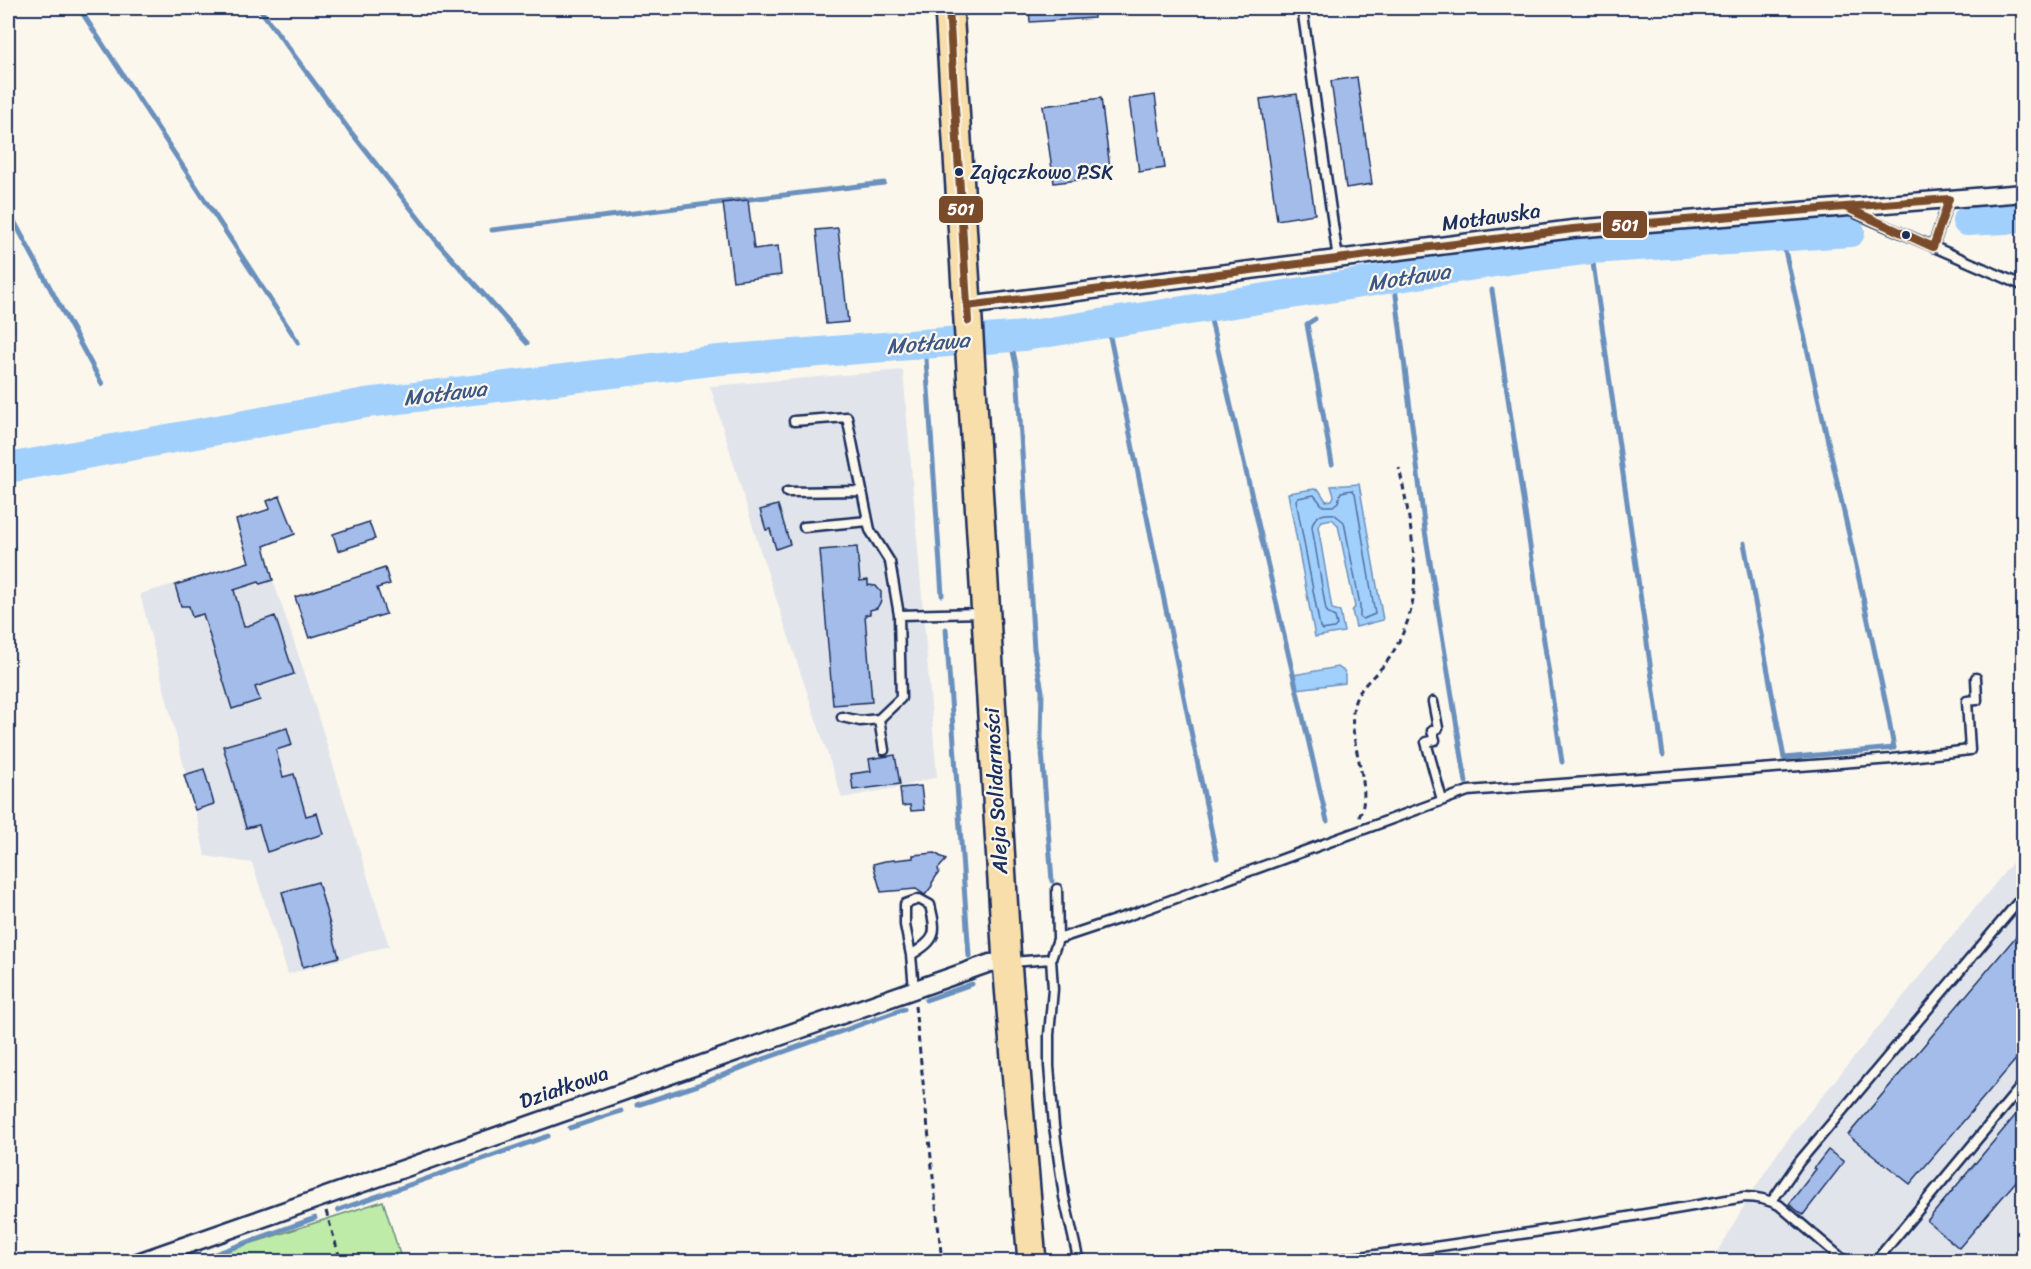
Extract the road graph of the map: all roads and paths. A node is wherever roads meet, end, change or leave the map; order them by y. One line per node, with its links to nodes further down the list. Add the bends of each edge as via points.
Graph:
1 (949, 8): 9 (main road, Aleja Solidarności)
2 (1302, 8): 7 (lane)
3 (2024, 193): 4 (street, Motławska)
4 (1949, 199): 5 (street, Motławska); 6 (lane)
5 (1844, 207): 6 (lane); 7 (street, Motławska, via 1573,229)
6 (1933, 247): 8 (lane)
7 (1338, 260): 9 (street, Motławska)
8 (2024, 286)
9 (967, 313): 16 (main road, Aleja Solidarności)
10 (794, 421): 12 (lane, via 847,417)
11 (1399, 468): 24 (path, via 1411,540 1414,599 1390,658 1354,702 1354,741 1365,789 1362,810)
12 (862, 491): 13 (lane); 14 (lane)
13 (787, 492)
14 (868, 521): 15 (lane); 17 (lane, via 890,562)
15 (804, 527)
16 (986, 613): 17 (lane); 30 (main road, Aleja Solidarności)
17 (899, 615): 21 (lane, via 902,698)
18 (1976, 678): 23 (lane, via 1977,700 1967,701 1970,750 1468,791)
19 (1433, 702): 23 (lane, via 1438,728 1432,731 1435,740 1426,742)
20 (842, 717): 21 (lane, via 860,721)
21 (879, 719): 22 (lane)
22 (884, 750)
23 (1442, 800): 24 (lane)
24 (1346, 836): 27 (lane)
25 (1057, 889): 27 (lane)
26 (2024, 896): 33 (lane, via 1799,1162)
27 (1058, 939): 29 (lane)
28 (911, 955): 28 (lane, via 933,939 935,927 930,905 919,899 905,904); 31 (lane)
29 (1051, 959): 30 (lane); 39 (lane, via 1049,1046 1054,1126 1064,1197)
30 (1007, 962): 31 (street, Działkowa, via 990,963); 38 (main road, Aleja Solidarności)
31 (914, 990): 35 (street, Działkowa); 37 (path)
32 (2024, 1083): 42 (lane)
33 (1772, 1201): 40 (lane, via 1744,1197 1598,1223); 41 (lane)
34 (329, 1218): 36 (path)
35 (138, 1262)
36 (341, 1262)
37 (942, 1262)
38 (1032, 1262)
39 (1079, 1262)
40 (1319, 1262)
41 (1846, 1262)
42 (1875, 1262)

